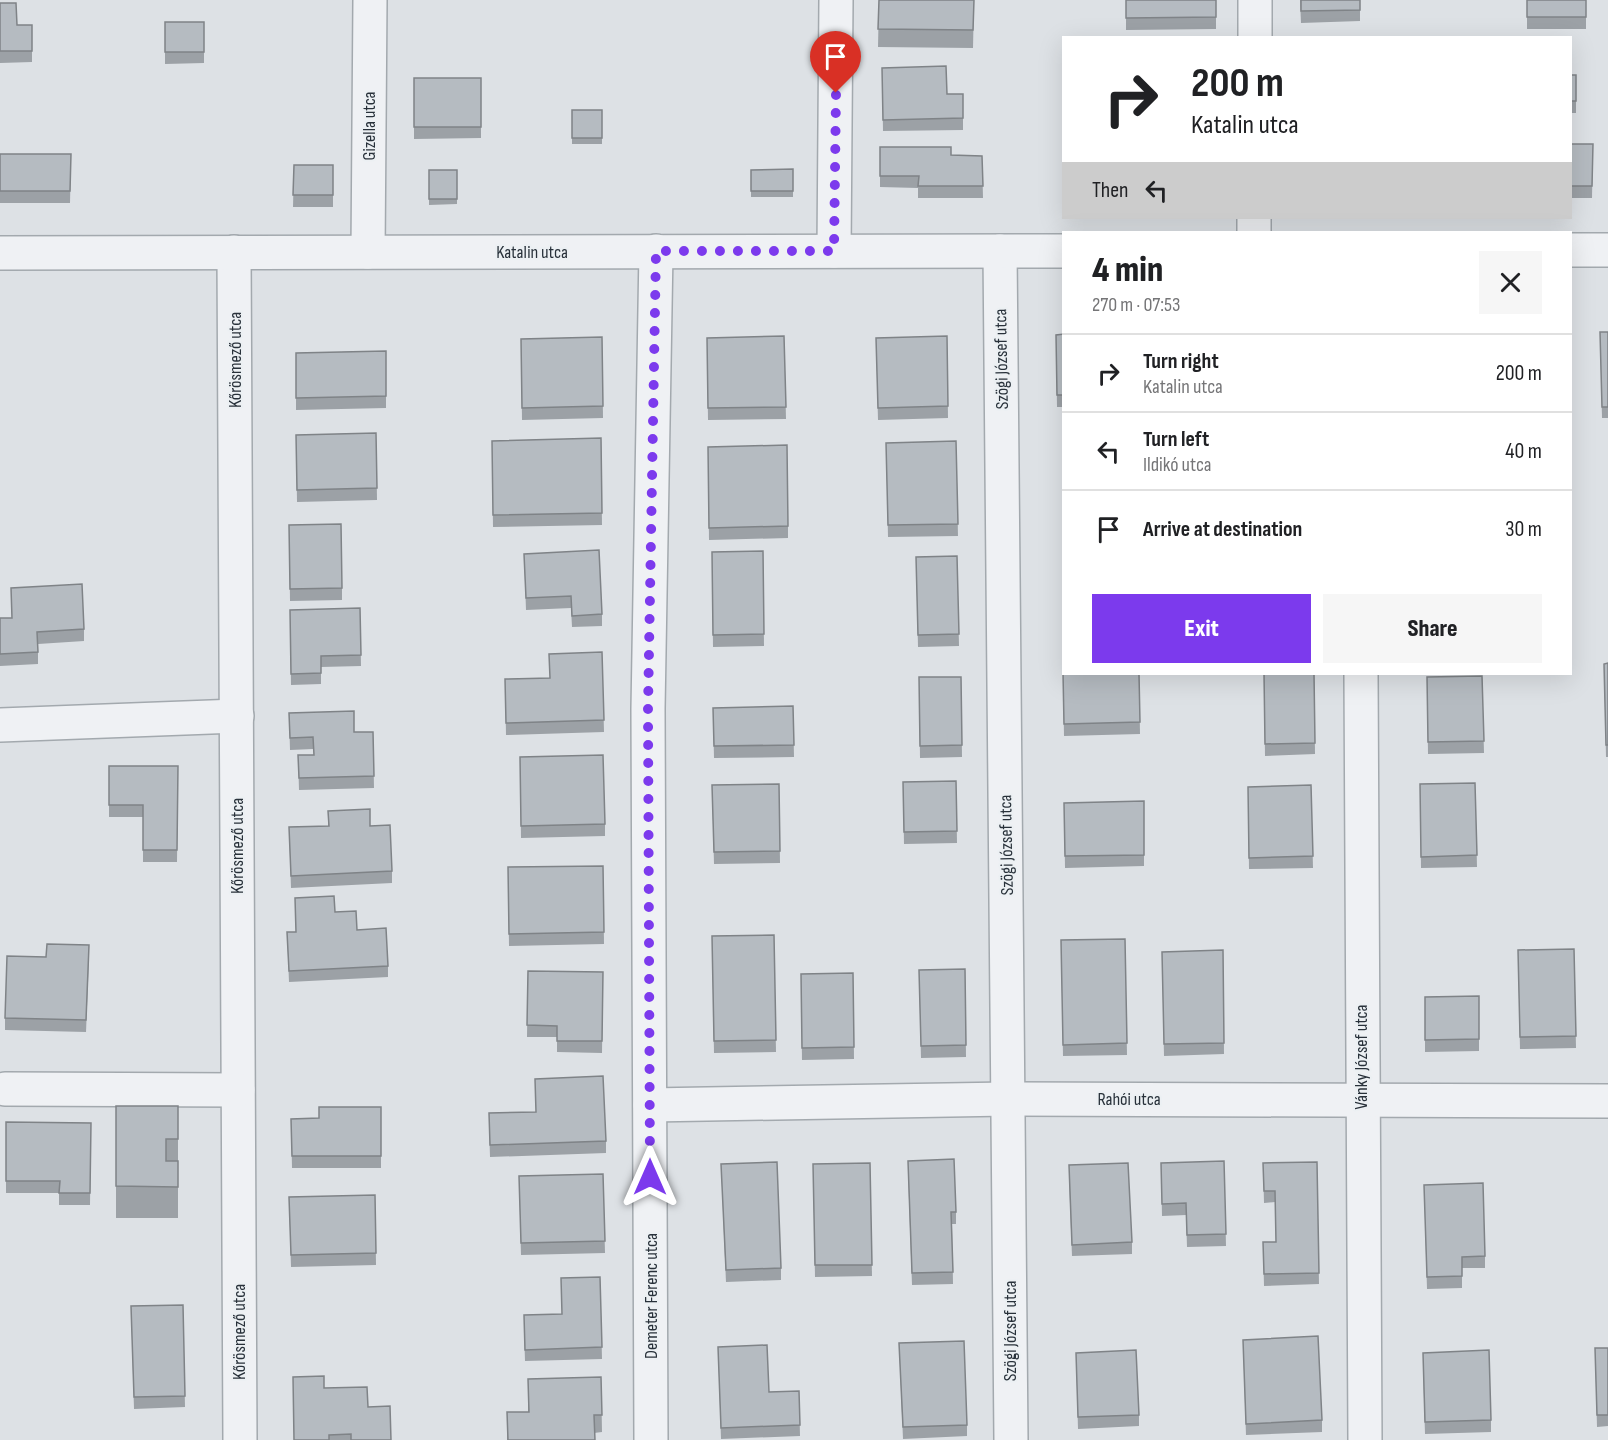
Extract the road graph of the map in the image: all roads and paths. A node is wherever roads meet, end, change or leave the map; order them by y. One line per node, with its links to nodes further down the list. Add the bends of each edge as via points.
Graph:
1 (370, 0): 12 (street, Gizella utca)
2 (836, 0): 10 (street)
3 (1255, 0): 4 (street)
4 (1255, 36)
5 (1000, 250): 6 (street, Katalin utca); 10 (street, Katalin utca); 19 (street, Szögi József utca)
6 (1062, 250)
7 (1572, 250): 8 (street)
8 (1608, 250)
9 (656, 251): 10 (street, Katalin utca); 12 (street, Katalin utca); 22 (street, Demeter Ferenc utca, via 648,709)
10 (834, 251)
11 (234, 252): 12 (street, Katalin utca); 13 (street, Katalin utca); 15 (street, Kőrösmező utca)
12 (368, 252)
13 (0, 253)
14 (1361, 675): 20 (street, Vánky József utca)
15 (237, 716): 16 (street); 18 (street, Kőrösmező utca)
16 (0, 725)
17 (5, 1089): 18 (street)
18 (238, 1090): 23 (street, Kőrösmező utca)
19 (1008, 1099): 20 (street, Rahói utca); 22 (street, Rahói utca); 25 (street, Szögi József utca)
20 (1361, 1099): 21 (street, Rahói utca); 26 (street, Vánky József utca)
21 (1608, 1101)
22 (650, 1105): 24 (street, Demeter Ferenc utca)
23 (240, 1440)
24 (651, 1440)
25 (1011, 1440)
26 (1365, 1440)

